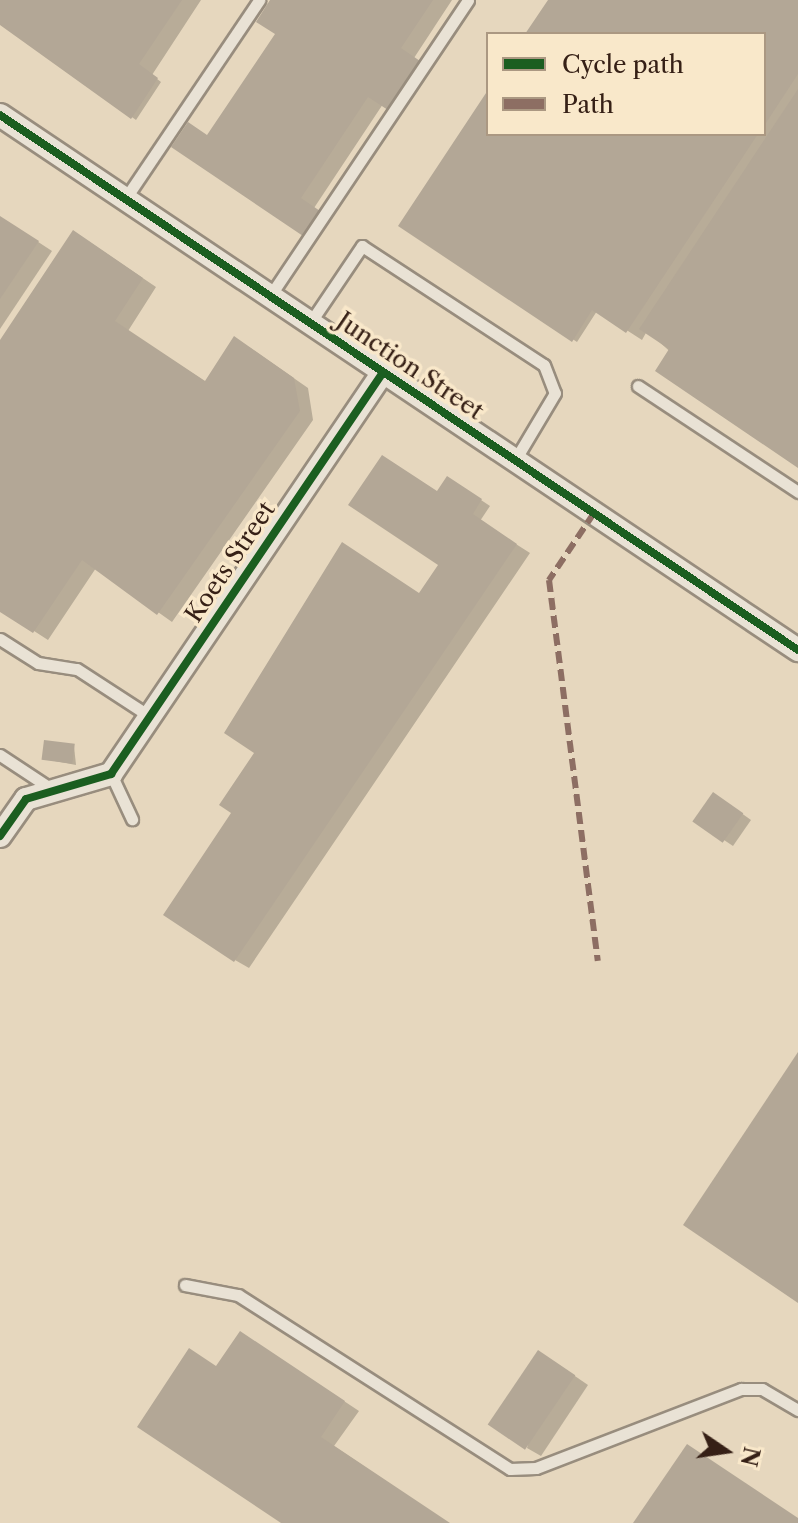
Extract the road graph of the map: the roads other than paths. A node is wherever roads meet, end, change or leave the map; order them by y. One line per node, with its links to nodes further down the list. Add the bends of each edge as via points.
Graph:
1 (259, 0): 4 (lane)
2 (468, 0): 5 (lane)
3 (0, 115): 4 (street, Junction Street)
4 (125, 199): 5 (street, Junction Street)
5 (270, 296): 6 (street, Junction Street)
6 (310, 323): 7 (street, Junction Street); 9 (lane, via 362,246 544,365 555,393)
7 (383, 372): 9 (street, Junction Street); 13 (street, Koets Street)
8 (638, 386): 10 (lane)
9 (515, 460): 12 (street, Junction Street)
10 (798, 492)
11 (0, 639): 13 (lane, via 38,663 77,669)
12 (798, 650)
13 (149, 716): 15 (street, Koets Street)
14 (0, 755): 16 (lane)
15 (111, 774): 16 (street); 17 (lane)
16 (54, 791): 18 (street, via 26,799)
17 (132, 819)
18 (0, 836)
19 (185, 1285): 20 (lane, via 238,1295 510,1469 536,1468 741,1389 762,1389)
20 (798, 1410)

